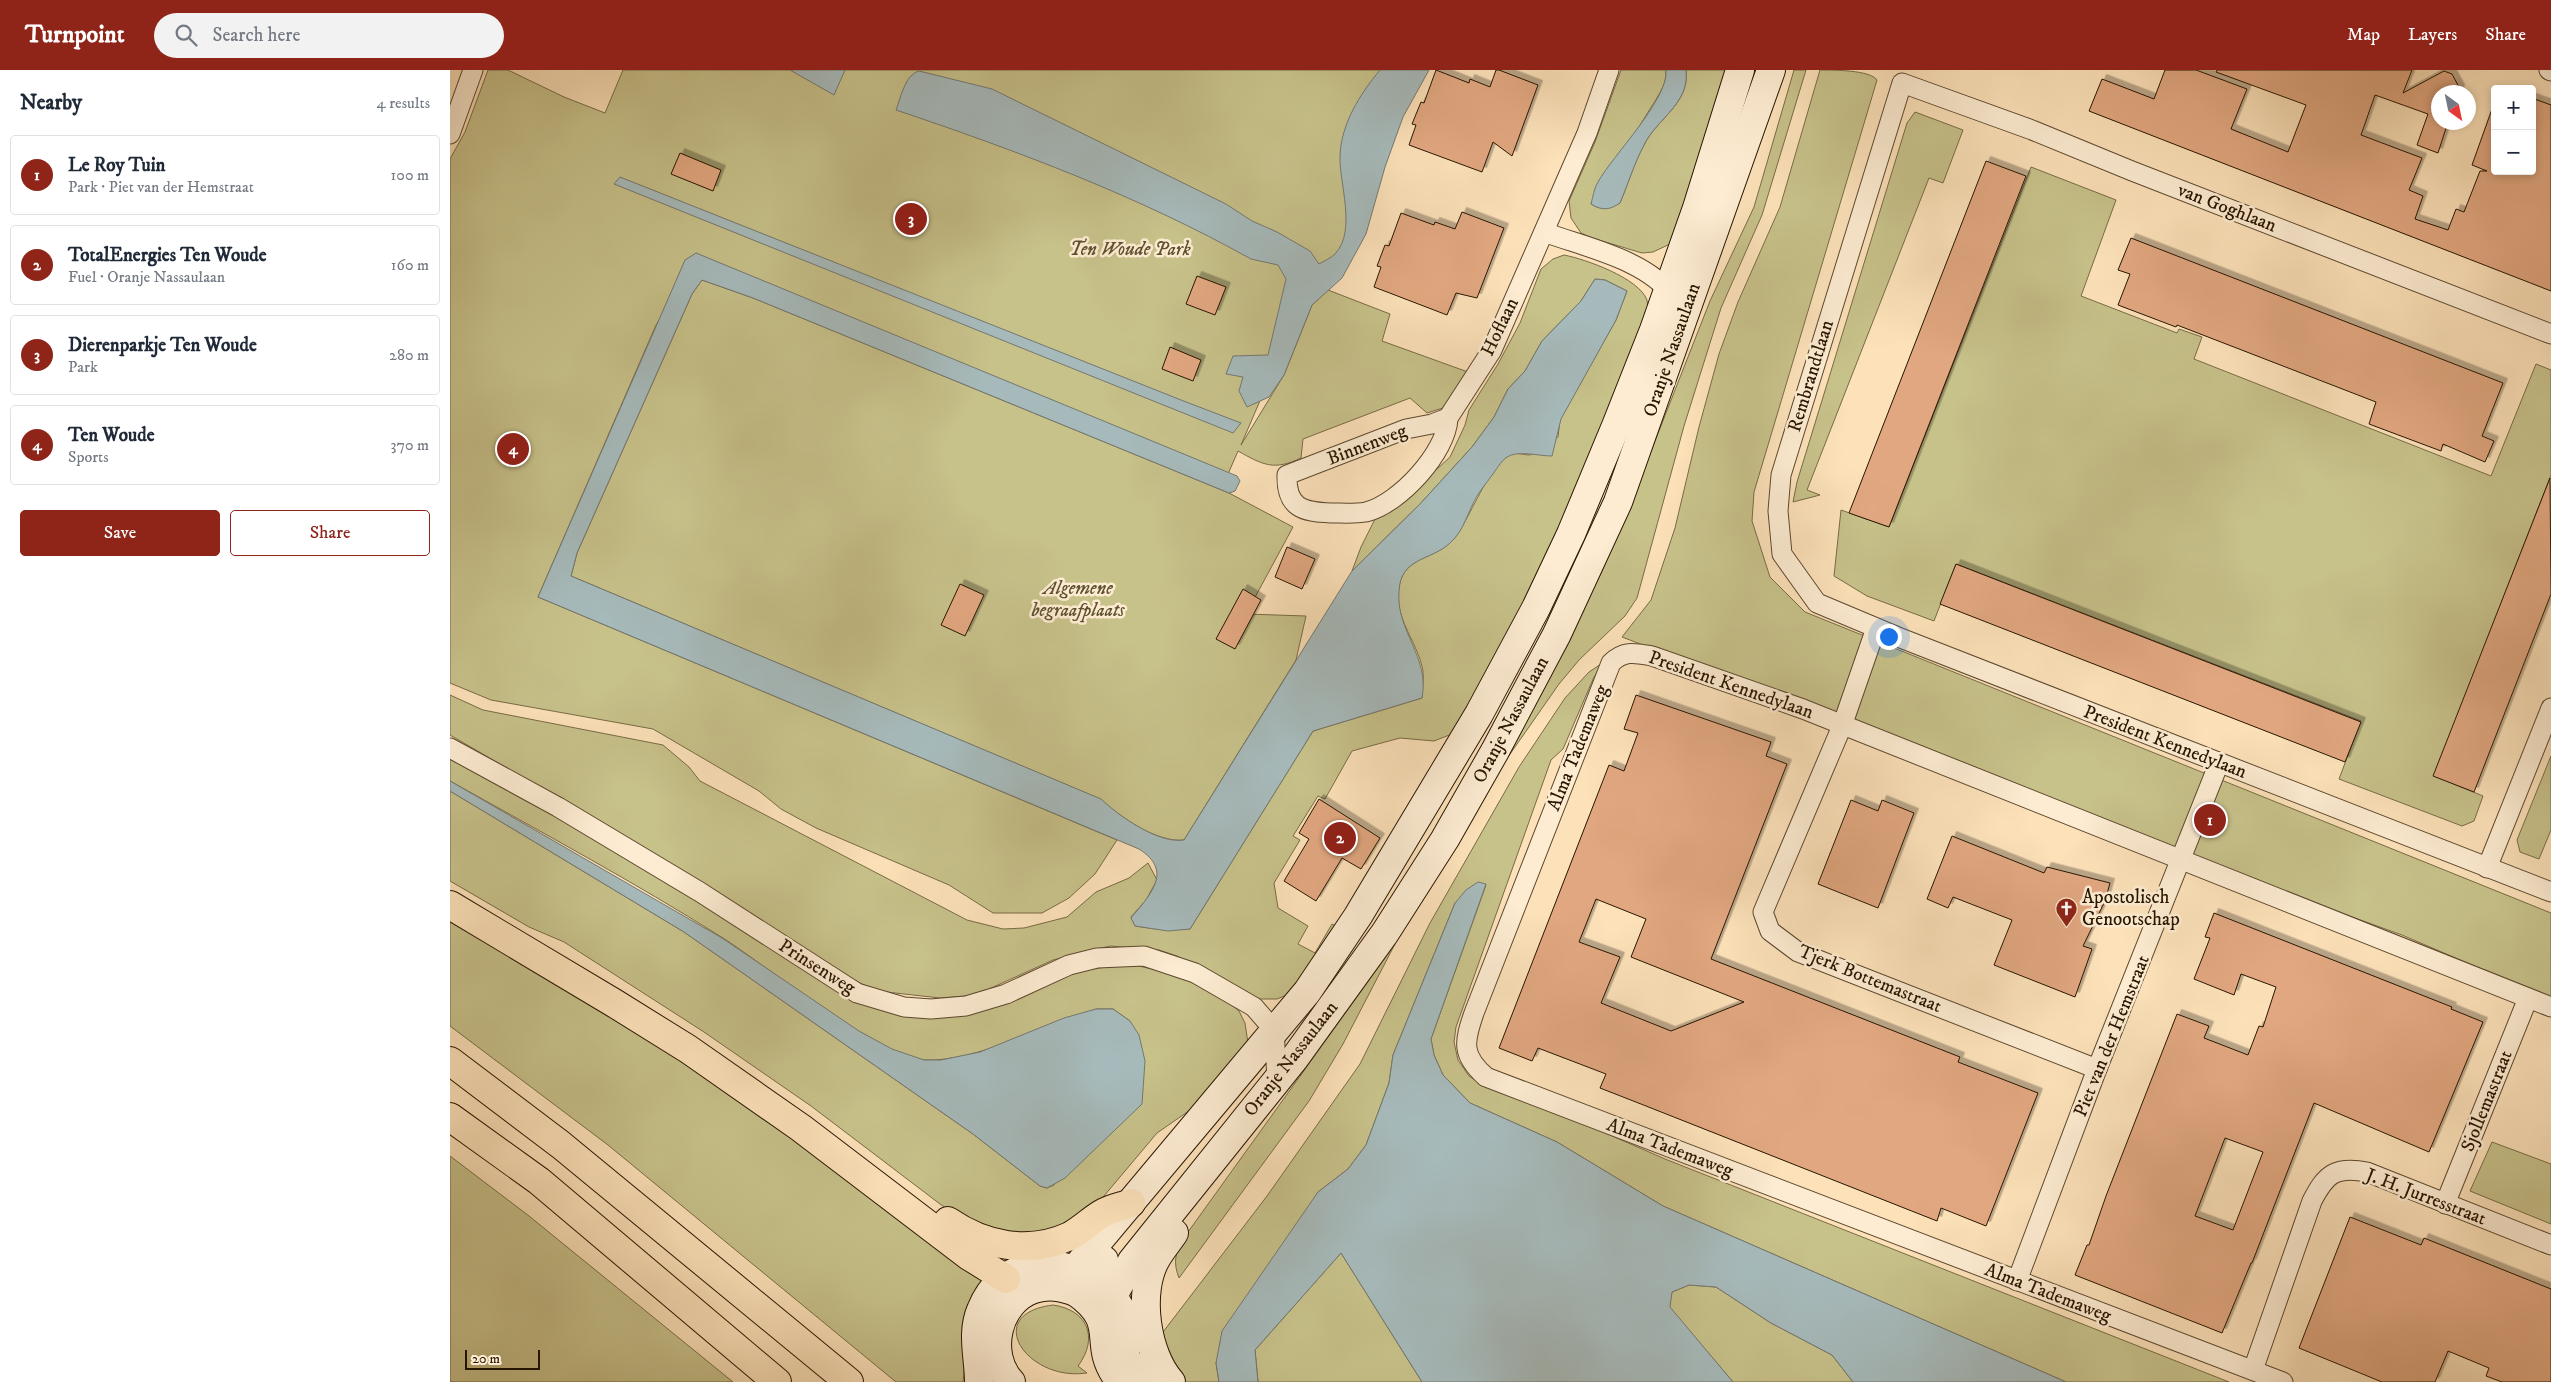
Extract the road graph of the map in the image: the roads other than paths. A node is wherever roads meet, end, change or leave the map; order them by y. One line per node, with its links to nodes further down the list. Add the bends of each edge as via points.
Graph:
1 (473, 70): 6 (street)
2 (1609, 70): 7 (street, Hoflaan, via 1587,133)
3 (1740, 70): 8 (main road, Oranje Nassaulaan)
4 (1771, 70): 9 (main road, Oranje Nassaulaan)
5 (1902, 83): 10 (street, van Goghlaan, via 2032,130 2132,172); 12 (street, Rembrandtlaan, via 1781,475 1778,511 1782,554 1817,603)
6 (450, 134)
7 (1544, 232): 8 (street, via 1634,265); 11 (street, Hoflaan, via 1492,350)
8 (1668, 289): 9 (street); 24 (main road, Oranje Nassaulaan, via 1571,534 1505,666 1358,916 1307,992)
9 (1684, 311): 27 (main road, Oranje Nassaulaan, via 1618,502 1557,634 1440,847 1385,934)
10 (2551, 334)
11 (1448, 418): 11 (street, Binnenweg, via 1406,429 1287,475 1287,488 1294,502 1308,512 1367,512 1385,503 1427,464 1444,440)
12 (1876, 628): 15 (street); 17 (street, President Kennedylaan)
13 (1618, 656): 15 (street, President Kennedylaan, via 1630,652 1652,656); 35 (street, Alma Tademaweg, via 1611,663 1474,1013 1467,1033 1466,1052 1474,1067 1486,1077)
14 (2551, 708): 19 (street)
15 (1842, 726): 18 (street, President Kennedylaan); 26 (street, Tjerk Bottemastraat, via 1763,912 1770,931 1798,952)
16 (450, 748): 24 (street, Prinsenweg, via 700,892 858,993 904,1007 966,1006 1006,994 1069,965 1097,958 1144,956 1196,973 1254,1007)
17 (2219, 763): 18 (street, Piet van der Hemstraat); 19 (street, President Kennedylaan)
18 (2182, 859): 22 (street, President Kennedylaan); 26 (street, Piet van der Hemstraat)
19 (2487, 868): 20 (street, President Kennedylaan)
20 (2551, 892)
21 (450, 905): 31 (highway, via 614,1002 696,1055 802,1128)
22 (2528, 998): 23 (street, President Kennedylaan); 30 (street, Sjollemastraat)
23 (2551, 1007)
24 (1274, 1030): 27 (street); 29 (main road, Oranje Nassaulaan)
25 (450, 1061): 42 (highway, via 561,1146)
26 (2098, 1068): 35 (street, Piet van der Hemstraat)
27 (1285, 1069): 36 (main road, Oranje Nassaulaan, via 1132,1261); 44 (main road, via 1284,1089 1155,1260 1148,1285 1146,1314 1157,1361)
28 (450, 1117): 41 (highway, via 539,1182)
29 (1131, 1203): 31 (highway, via 1105,1212 1068,1236 1027,1246 980,1240 939,1215); 34 (main road, Oranje Nassaulaan)
30 (2446, 1204): 32 (street, J. H. Jurresstraat); 37 (street, J. H. Jurresstraat, via 2367,1172 2351,1169 2332,1172 2312,1201)
31 (919, 1218): 33 (highway, via 969,1256)
32 (2551, 1245)
33 (1006, 1278): 34 (main road, via 1029,1267 1060,1265); 38 (main road, via 981,1309 976,1327)
34 (1080, 1279): 36 (main road); 39 (main road, via 1103,1322 1106,1360); 40 (main road, via 1034,1289 1018,1298 1007,1310 1000,1324 997,1353)
35 (2017, 1281): 37 (street, Alma Tademaweg)
36 (1113, 1296): 39 (main road, via 1123,1313 1127,1330)
37 (2253, 1370): 45 (street, Alma Tademaweg)
38 (979, 1373)
39 (1118, 1374): 43 (main road)
40 (1008, 1380)
41 (777, 1382)
42 (849, 1382)
43 (1147, 1382)
44 (1171, 1382)
45 (2283, 1382)

